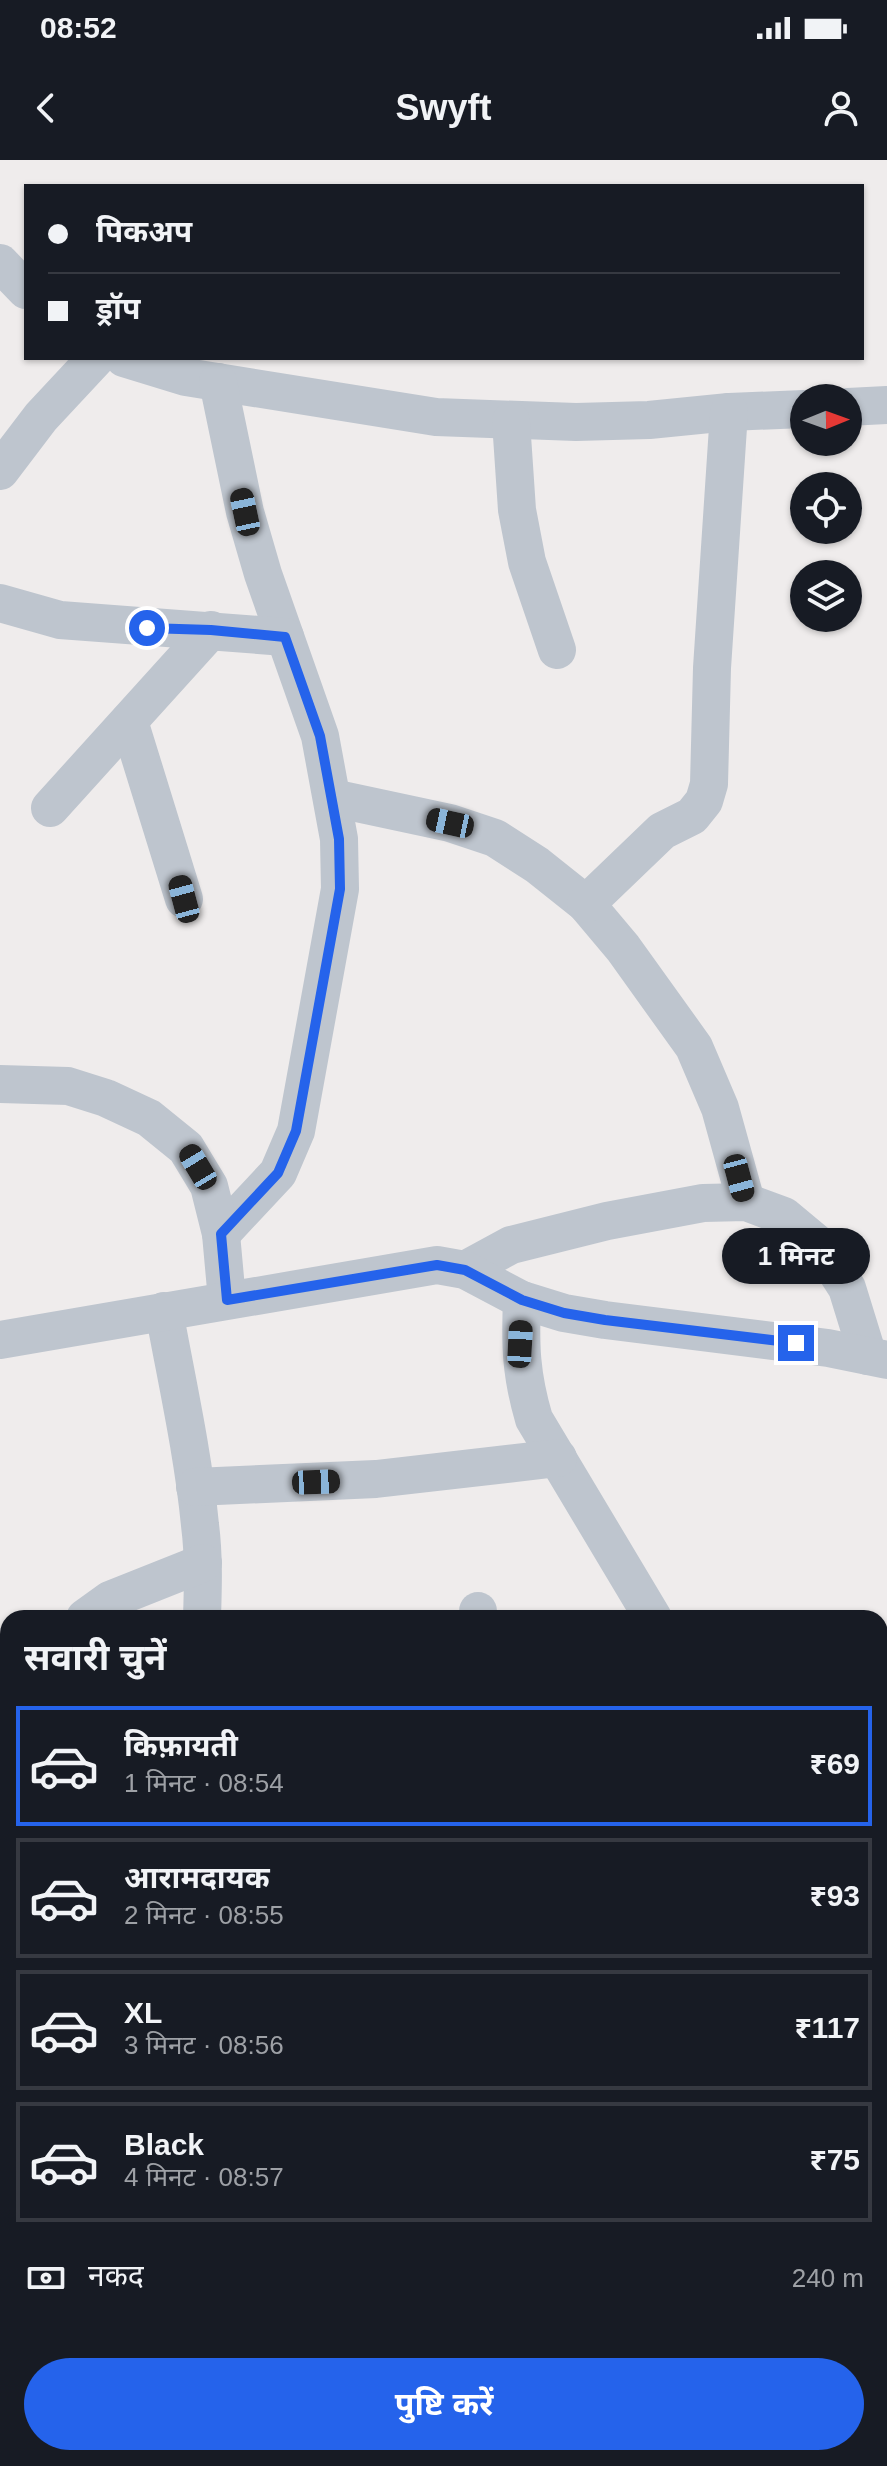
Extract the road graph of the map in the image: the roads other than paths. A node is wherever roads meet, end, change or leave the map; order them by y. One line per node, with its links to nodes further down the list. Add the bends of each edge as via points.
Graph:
1 (0, 263): 2 (street)
2 (24, 288)
3 (94, 360): 11 (street)
4 (131, 360): 5 (street)
5 (218, 382): 10 (street, via 436,417); 14 (street, via 245,512)
6 (887, 405): 7 (street)
7 (862, 406)
8 (790, 410): 9 (street)
9 (729, 412): 10 (street, via 649,420); 20 (street, via 709,784 692,816 662,831)
10 (511, 421): 15 (street, via 517,510 527,562)
11 (0, 471)
12 (0, 603): 13 (street, via 60,620)
13 (211, 630): 14 (street); 16 (street)
14 (285, 637): 17 (street, via 320,736)
15 (557, 650)
16 (129, 721): 18 (street); 19 (street)
17 (333, 798): 20 (street, via 495,838); 23 (street, via 340,889 296,1131 278,1173)
18 (50, 808)
19 (184, 899)
20 (586, 904): 22 (street, via 694,1047 720,1108)
21 (0, 1084): 23 (street, via 68,1086 149,1118 186,1148 209,1186)
22 (746, 1202): 24 (street, via 703,1203 607,1221 511,1245); 29 (street, via 784,1216 820,1246 847,1288)
23 (221, 1234): 25 (street)
24 (465, 1270): 25 (street, via 437,1265); 26 (street)
25 (227, 1300): 27 (street)
26 (522, 1300): 29 (street, via 605,1320); 30 (street, via 524,1385 534,1419)
27 (164, 1311): 28 (street); 31 (street)
28 (0, 1340)
29 (878, 1358)
30 (558, 1458): 31 (street, via 376,1479); 35 (street)
31 (195, 1487): 32 (street)
32 (203, 1563): 33 (street); 34 (street)
33 (96, 1610)
34 (202, 1610)
35 (648, 1610)

